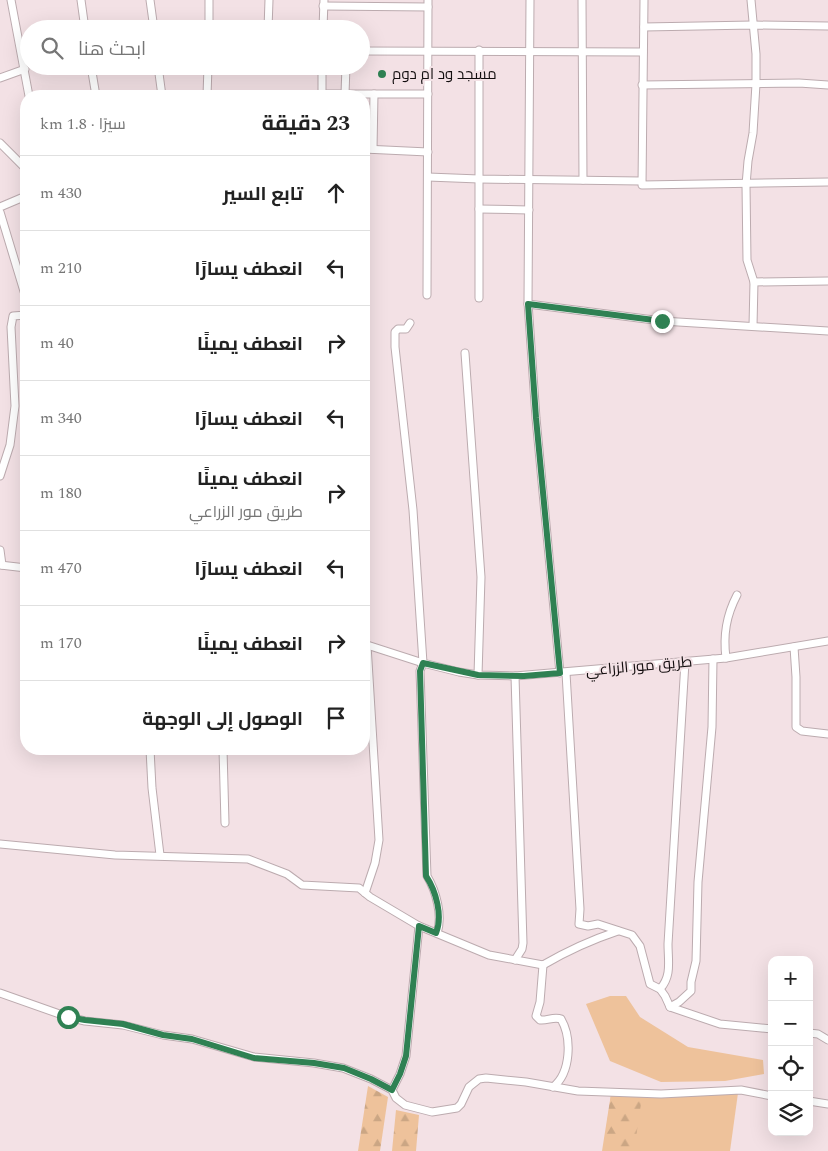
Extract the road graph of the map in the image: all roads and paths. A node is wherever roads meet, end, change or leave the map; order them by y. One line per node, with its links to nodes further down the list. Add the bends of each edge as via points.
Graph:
1 (11, 0): 21 (street)
2 (81, 0): 13 (street)
3 (150, 0): 14 (street)
4 (209, 0): 15 (street)
5 (269, 0): 16 (street)
6 (530, 0): 25 (street)
7 (582, 0): 26 (street)
8 (644, 0): 20 (street)
9 (751, 0): 18 (street)
10 (324, 3): 11 (street); 17 (street)
11 (375, 3): 12 (street)
12 (428, 4): 23 (street)
13 (84, 20)
14 (153, 20)
15 (209, 20)
16 (268, 20)
17 (323, 20)
18 (753, 25): 19 (street); 20 (street); 36 (street)
19 (828, 26)
20 (644, 27): 27 (street)
21 (20, 44)
22 (370, 50): 23 (street)
23 (428, 50): 24 (street); 47 (street)
24 (479, 50): 25 (street); 53 (street)
25 (530, 51): 26 (street); 54 (street)
26 (583, 52): 27 (street); 55 (street)
27 (643, 52): 37 (street)
28 (20, 71): 35 (street)
29 (26, 75): 39 (street)
30 (92, 75): 40 (street)
31 (159, 75): 41 (street)
32 (208, 75): 42 (street)
33 (322, 75): 43 (street)
34 (345, 75): 44 (street)
35 (0, 78)
36 (756, 84): 37 (street); 38 (street); 58 (street)
37 (642, 85): 56 (street)
38 (828, 85)
39 (28, 90)
40 (95, 90)
41 (161, 90)
42 (207, 90)
43 (322, 90)
44 (344, 90)
45 (370, 94): 46 (street)
46 (374, 94): 47 (street); 49 (street)
47 (428, 94): 50 (street)
48 (0, 143): 51 (street)
49 (373, 149): 50 (street)
50 (428, 152): 52 (street)
51 (20, 163)
52 (428, 177): 53 (street); 67 (street)
53 (479, 179): 54 (street); 61 (street)
54 (529, 180): 55 (street); 62 (street)
55 (583, 180): 56 (street)
56 (641, 181): 58 (street, via 642,185)
57 (828, 182): 58 (street)
58 (746, 184): 66 (street, via 747,260)
59 (20, 199): 60 (street)
60 (0, 207)
61 (479, 209): 62 (street); 68 (street)
62 (529, 210): 69 (street)
63 (0, 212): 64 (street)
64 (20, 278)
65 (828, 281): 66 (street)
66 (754, 282): 72 (street)
67 (427, 295)
68 (479, 298)
69 (528, 304): 72 (street, via 662,321); 87 (street, via 536,418)
70 (20, 315): 75 (street, via 13,316 11,327 15,406 10,445)
71 (410, 323): 86 (street, via 409,327 395,332 395,347 413,510)
72 (753, 326): 73 (street)
73 (828, 331)
74 (465, 353): 88 (street, via 481,577)
75 (0, 476)
76 (0, 550): 77 (street)
77 (1, 565): 78 (street)
78 (20, 567)
79 (737, 596): 83 (street, via 724,632)
80 (828, 641): 82 (street, طريق مور الزراعي)
81 (370, 646): 86 (street, طريق مور الزراعي)
82 (794, 647): 83 (street, طريق مور الزراعي); 91 (street, via 796,727 802,731)
83 (726, 658): 84 (street, طريق مور الزراعي)
84 (713, 659): 85 (street, طريق مور الزراعي); 105 (street, via 712,728 698,882 696,961 691,992)
85 (685, 662): 87 (street, طريق مور الزراعي); 103 (street, via 668,981)
86 (423, 663): 88 (street, طريق مور الزراعي); 100 (street, via 420,671 426,876 434,887 440,924)
87 (563, 673): 89 (street, طريق مور الزراعي); 99 (street, via 579,924 598,924)
88 (478, 675): 89 (street, طريق مور الزراعي)
89 (515, 676): 101 (street, via 524,943)
90 (370, 714): 97 (street, via 379,840 376,863)
91 (828, 734)
92 (150, 755): 96 (street)
93 (223, 755): 94 (street)
94 (225, 823)
95 (0, 844): 96 (street, via 115,855)
96 (160, 855): 97 (street, via 248,858 287,874 302,885 356,887)
97 (365, 893): 98 (street)
98 (419, 926): 100 (street); 110 (street, via 406,1056)
99 (618, 931): 102 (street, via 578,946); 103 (street, via 632,935 640,946 650,984)
100 (436, 933): 101 (street, via 490,955)
101 (515, 960): 102 (street)
102 (543, 965): 109 (street, via 536,1016 544,1021 561,1019 567,1042 567,1064 559,1082)
103 (660, 989): 105 (street)
104 (0, 993): 110 (street, via 68,1017 123,1024 192,1039 254,1058 344,1068)
105 (670, 1007): 106 (street, via 720,1024)
106 (768, 1029)
107 (813, 1033): 108 (street)
108 (828, 1040)
109 (553, 1086): 110 (street, via 480,1079 470,1087 457,1108 432,1112 405,1105); 111 (street, via 578,1091 661,1094 741,1090)
110 (392, 1090)
111 (768, 1095)
112 (813, 1101): 113 (street)
113 (827, 1102)

